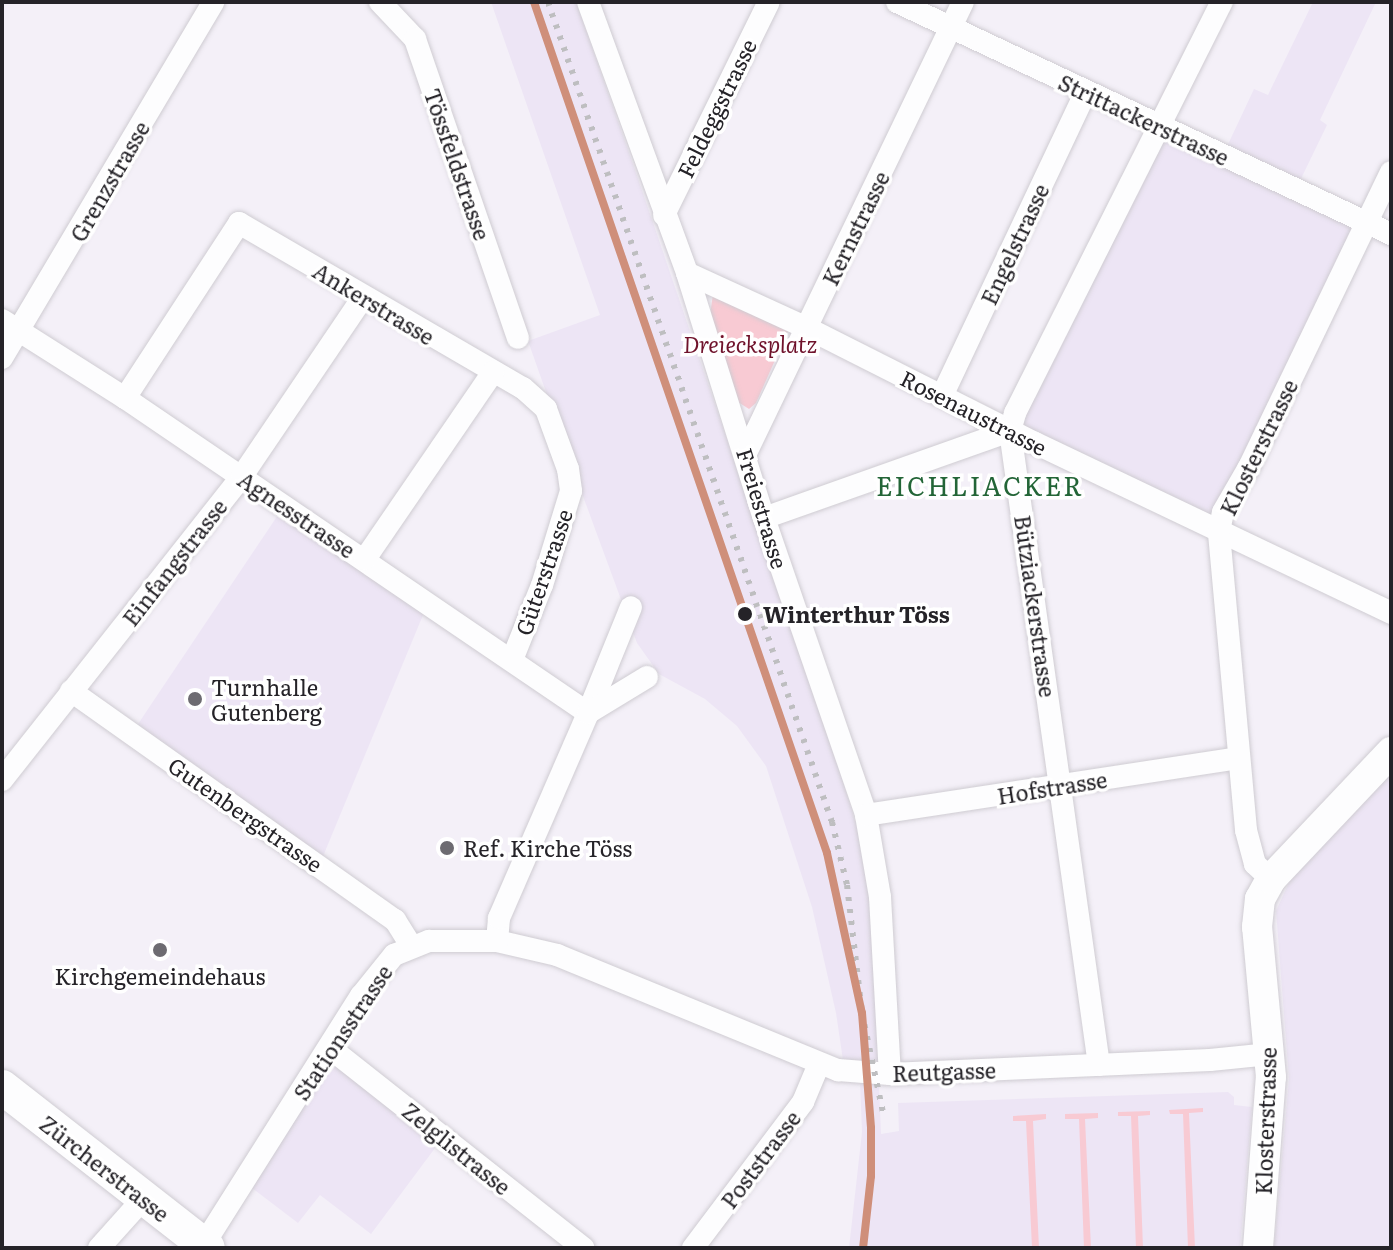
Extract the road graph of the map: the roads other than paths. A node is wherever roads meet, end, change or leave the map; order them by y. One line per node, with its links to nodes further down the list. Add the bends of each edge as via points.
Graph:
1 (213, 2): 17 (street, Grenzstrasse)
2 (380, 2): 19 (street, Tössfeldstrasse, via 415,39)
3 (588, 2): 12 (street, Freiestrasse)
4 (769, 2): 12 (street, Feldeggstrasse)
5 (897, 2): 8 (street, Strittackerstrasse)
6 (963, 2): 8 (street, Kernstrasse)
7 (1222, 2): 10 (street, Bütziackerstrasse)
8 (950, 29): 9 (street, Strittackerstrasse); 18 (street, Kernstrasse)
9 (1086, 92): 10 (street, Strittackerstrasse); 22 (street, Engelstrasse)
10 (1160, 126): 13 (street, Strittackerstrasse); 24 (street, Bütziackerstrasse)
11 (1391, 172): 13 (street, Klosterstrasse)
12 (664, 215): 15 (street, Freiestrasse)
13 (1367, 222): 14 (street, Strittackerstrasse); 28 (street, Klosterstrasse, via 1223,512)
14 (1391, 234)
15 (687, 273): 18 (street, Rosenaustrasse); 25 (street, Freiestrasse)
16 (363, 297): 21 (street, Ankerstrasse); 23 (street, Ankerstrasse, via 239,223); 26 (street, Einfangstrasse)
17 (11, 326): 20 (street, Grenzstrasse); 23 (street, Agnesstrasse)
18 (807, 328): 22 (street, Rosenaustrasse); 25 (street, Kernstrasse)
19 (518, 338)
20 (2, 358)
21 (493, 372): 29 (street); 32 (street, Güterstrasse, via 542,402 570,481 542,585)
22 (942, 396): 24 (street, Rosenaustrasse)
23 (125, 398): 26 (street, Agnesstrasse)
24 (1010, 431): 27 (street); 28 (street, Rosenaustrasse); 39 (street, Bütziackerstrasse)
25 (746, 453): 27 (street, Freiestrasse)
26 (242, 476): 29 (street, Agnesstrasse); 34 (street, Einfangstrasse)
27 (764, 518): 40 (street, Freiestrasse)
28 (1219, 531): 31 (street, Rosenaustrasse); 37 (street, Klosterstrasse)
29 (365, 559): 32 (street, Agnesstrasse)
30 (631, 607): 35 (street)
31 (1391, 613)
32 (512, 660): 35 (street, Agnesstrasse)
33 (647, 677): 35 (street)
34 (71, 691): 38 (street, Einfangstrasse); 43 (street, Gutenbergstrasse, via 395,920)
35 (588, 713): 42 (street, via 499,918)
36 (1391, 752): 41 (street)
37 (1239, 758): 39 (street, Hofstrasse); 41 (street, Klosterstrasse, via 1252,857)
38 (2, 780)
39 (1059, 786): 40 (street, Hofstrasse); 47 (street, Bütziackerstrasse)
40 (866, 815): 48 (street, Freiestrasse, via 880,897)
41 (1265, 889): 45 (street, Klosterstrasse, via 1257,927)
42 (497, 941): 43 (street, Stationsstrasse, via 449,939); 46 (street, Reutgasse, via 557,955)
43 (411, 946): 44 (street, Stationsstrasse, via 375,975)
44 (330, 1048): 51 (street, Stationsstrasse); 53 (street, Zelglistrasse)
45 (1270, 1054): 47 (street, Reutgasse); 55 (street, Klosterstrasse)
46 (819, 1064): 48 (street, Reutgasse); 54 (street, Poststrasse, via 803,1102)
47 (1099, 1065): 48 (street, Reutgasse)
48 (890, 1074)
49 (2, 1087): 50 (main road, Zürcherstrasse)
50 (143, 1199): 51 (main road, Zürcherstrasse); 52 (street)
51 (206, 1246)
52 (99, 1248)
53 (583, 1248)
54 (693, 1248)
55 (1258, 1248)

